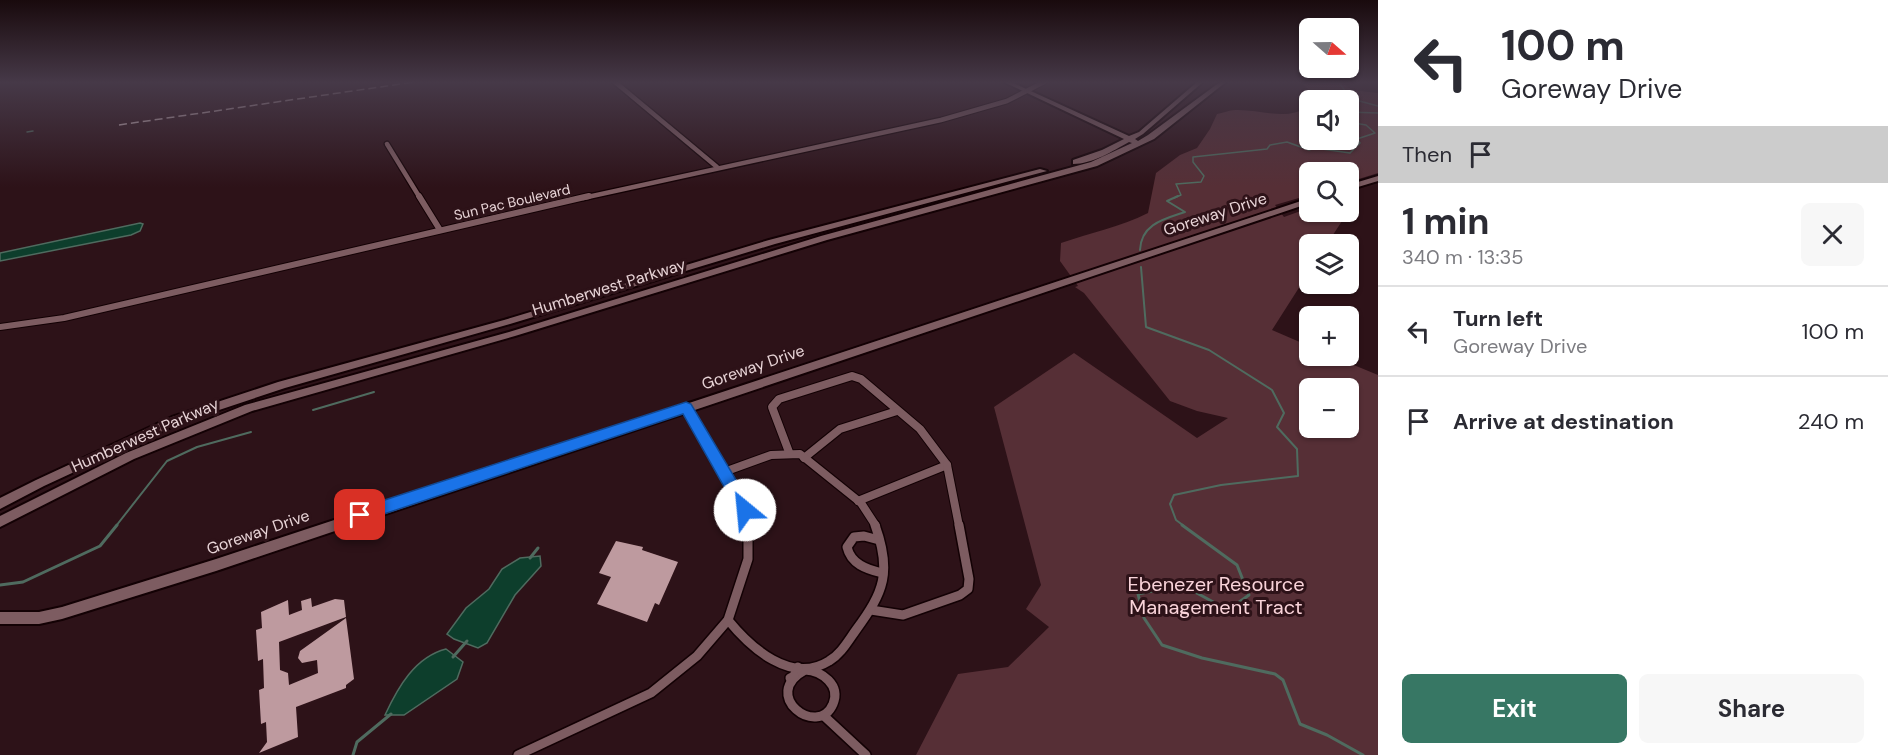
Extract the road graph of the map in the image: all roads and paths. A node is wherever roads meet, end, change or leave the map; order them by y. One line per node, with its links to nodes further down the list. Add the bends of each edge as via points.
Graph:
1 (657, 117): 8 (street)
2 (951, 117): 8 (street, Sun Pac Boulevard)
3 (1089, 117): 6 (main road)
4 (1162, 117): 6 (main road, Humberwest Parkway)
5 (1171, 117): 6 (main road, Humberwest Parkway)
6 (1137, 140): 21 (main road, Humberwest Parkway, via 1071,163 772,242 282,385 176,420); 22 (main road, Humberwest Parkway, via 1094,164 824,238 522,331 249,408 130,456)
7 (387, 144): 12 (street)
8 (717, 167): 12 (street, Sun Pac Boulevard)
9 (1378, 178): 10 (main road)
10 (1359, 184)
11 (1299, 204): 14 (main road, Goreway Drive)
12 (440, 230): 13 (street, Sun Pac Boulevard, via 64,318)
13 (0, 327)
14 (686, 408): 19 (street); 26 (main road, Goreway Drive, via 62,613 39,618)
15 (897, 411): 16 (street, via 861,379 852,376 779,399 772,407); 17 (street, via 840,429); 18 (street, via 940,451)
16 (789, 452): 17 (street); 19 (street, via 772,454)
17 (804, 458): 20 (street)
18 (947, 465): 20 (street); 25 (street, via 968,589 960,596 903,615)
19 (724, 472): 27 (street, via 745,507 749,530 748,559)
20 (858, 501): 23 (street, via 874,520)
21 (0, 504)
22 (0, 522)
23 (879, 540): 24 (street); 24 (street, via 854,537 847,547 848,556 855,563)
24 (882, 573): 25 (street, via 882,588)
25 (871, 610): 29 (street, via 840,651)
26 (0, 618)
27 (728, 620): 28 (street, via 767,659); 33 (street, via 697,656 651,693)
28 (798, 667): 29 (street); 31 (street)
29 (813, 667): 30 (street)
30 (822, 674): 31 (street, via 805,670); 32 (street, via 830,681 835,700)
31 (790, 678): 32 (street, via 787,696 797,712 815,718)
32 (824, 716): 34 (street)
33 (518, 755)
34 (866, 755)

